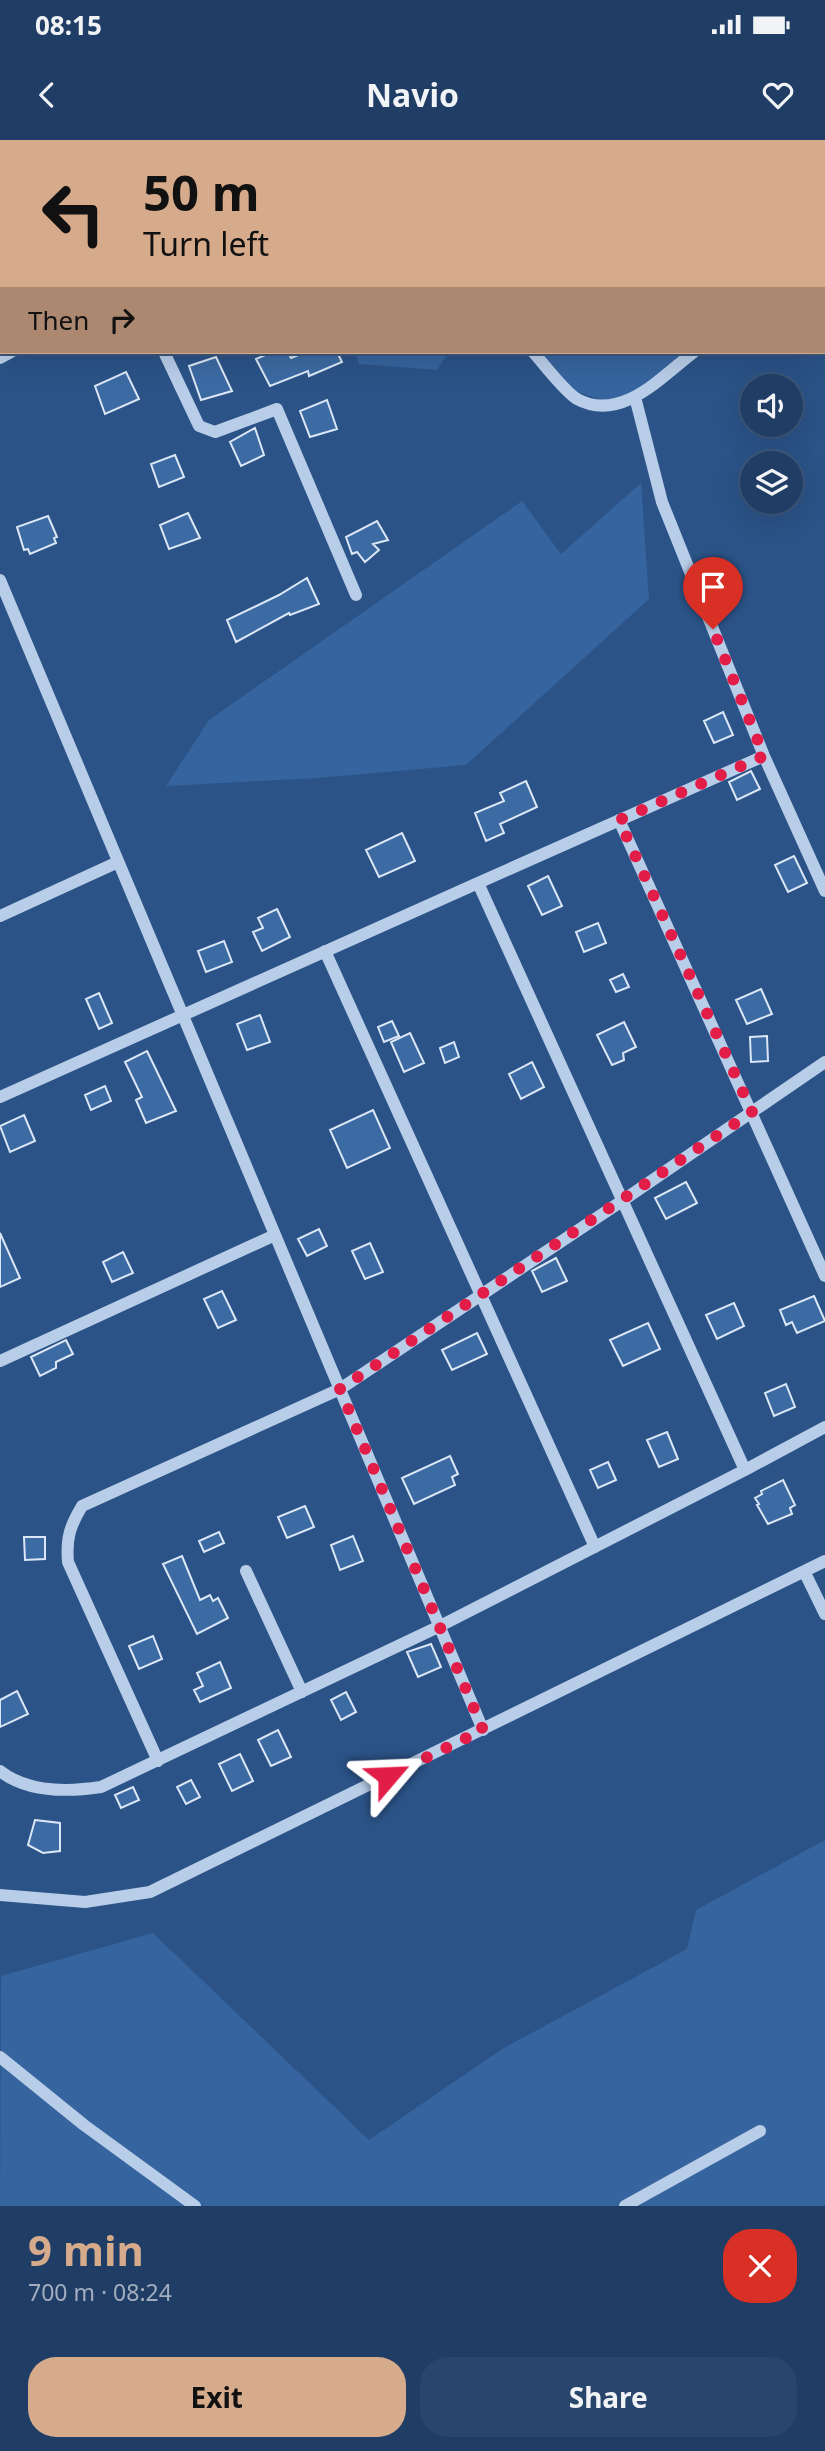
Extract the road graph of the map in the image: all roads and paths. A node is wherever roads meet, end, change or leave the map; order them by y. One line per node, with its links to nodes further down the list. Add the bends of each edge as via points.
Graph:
1 (165, 354): 6 (street, via 199,426 215,432 277,409)
2 (535, 354): 4 (street, via 576,398 605,408)
3 (691, 354): 4 (street)
4 (635, 397): 7 (street, via 662,502)
5 (0, 580): 9 (street)
6 (356, 595)
7 (764, 756): 8 (street); 10 (street)
8 (619, 820): 11 (street); 17 (street)
9 (118, 862): 12 (street); 14 (street)
10 (823, 882)
11 (478, 883): 13 (street); 18 (street)
12 (0, 916)
13 (324, 951): 14 (street); 21 (street)
14 (182, 1014): 16 (street); 19 (street)
15 (825, 1062): 17 (street)
16 (0, 1097)
17 (752, 1112): 18 (street); 20 (street)
18 (622, 1201): 21 (street); 25 (street)
19 (275, 1235): 22 (street); 23 (street)
20 (825, 1276)
21 (480, 1296): 23 (street); 26 (street)
22 (0, 1361)
23 (340, 1389): 31 (street); 34 (street, via 82,1506 70,1525 68,1562)
24 (825, 1427): 25 (street)
25 (745, 1470): 26 (street)
26 (595, 1547): 31 (street)
27 (825, 1561): 29 (street)
28 (246, 1571): 32 (street)
29 (805, 1573): 30 (street); 33 (street)
30 (825, 1614)
31 (440, 1626): 32 (street); 33 (street)
32 (302, 1692): 34 (street)
33 (483, 1730): 36 (street, via 150,1892 85,1902)
34 (158, 1761): 35 (street, via 101,1787 74,1791 44,1789)
35 (0, 1770)
36 (0, 1895)
37 (0, 2057): 39 (street)
38 (760, 2131): 40 (street)
39 (195, 2206)
40 (625, 2206)

